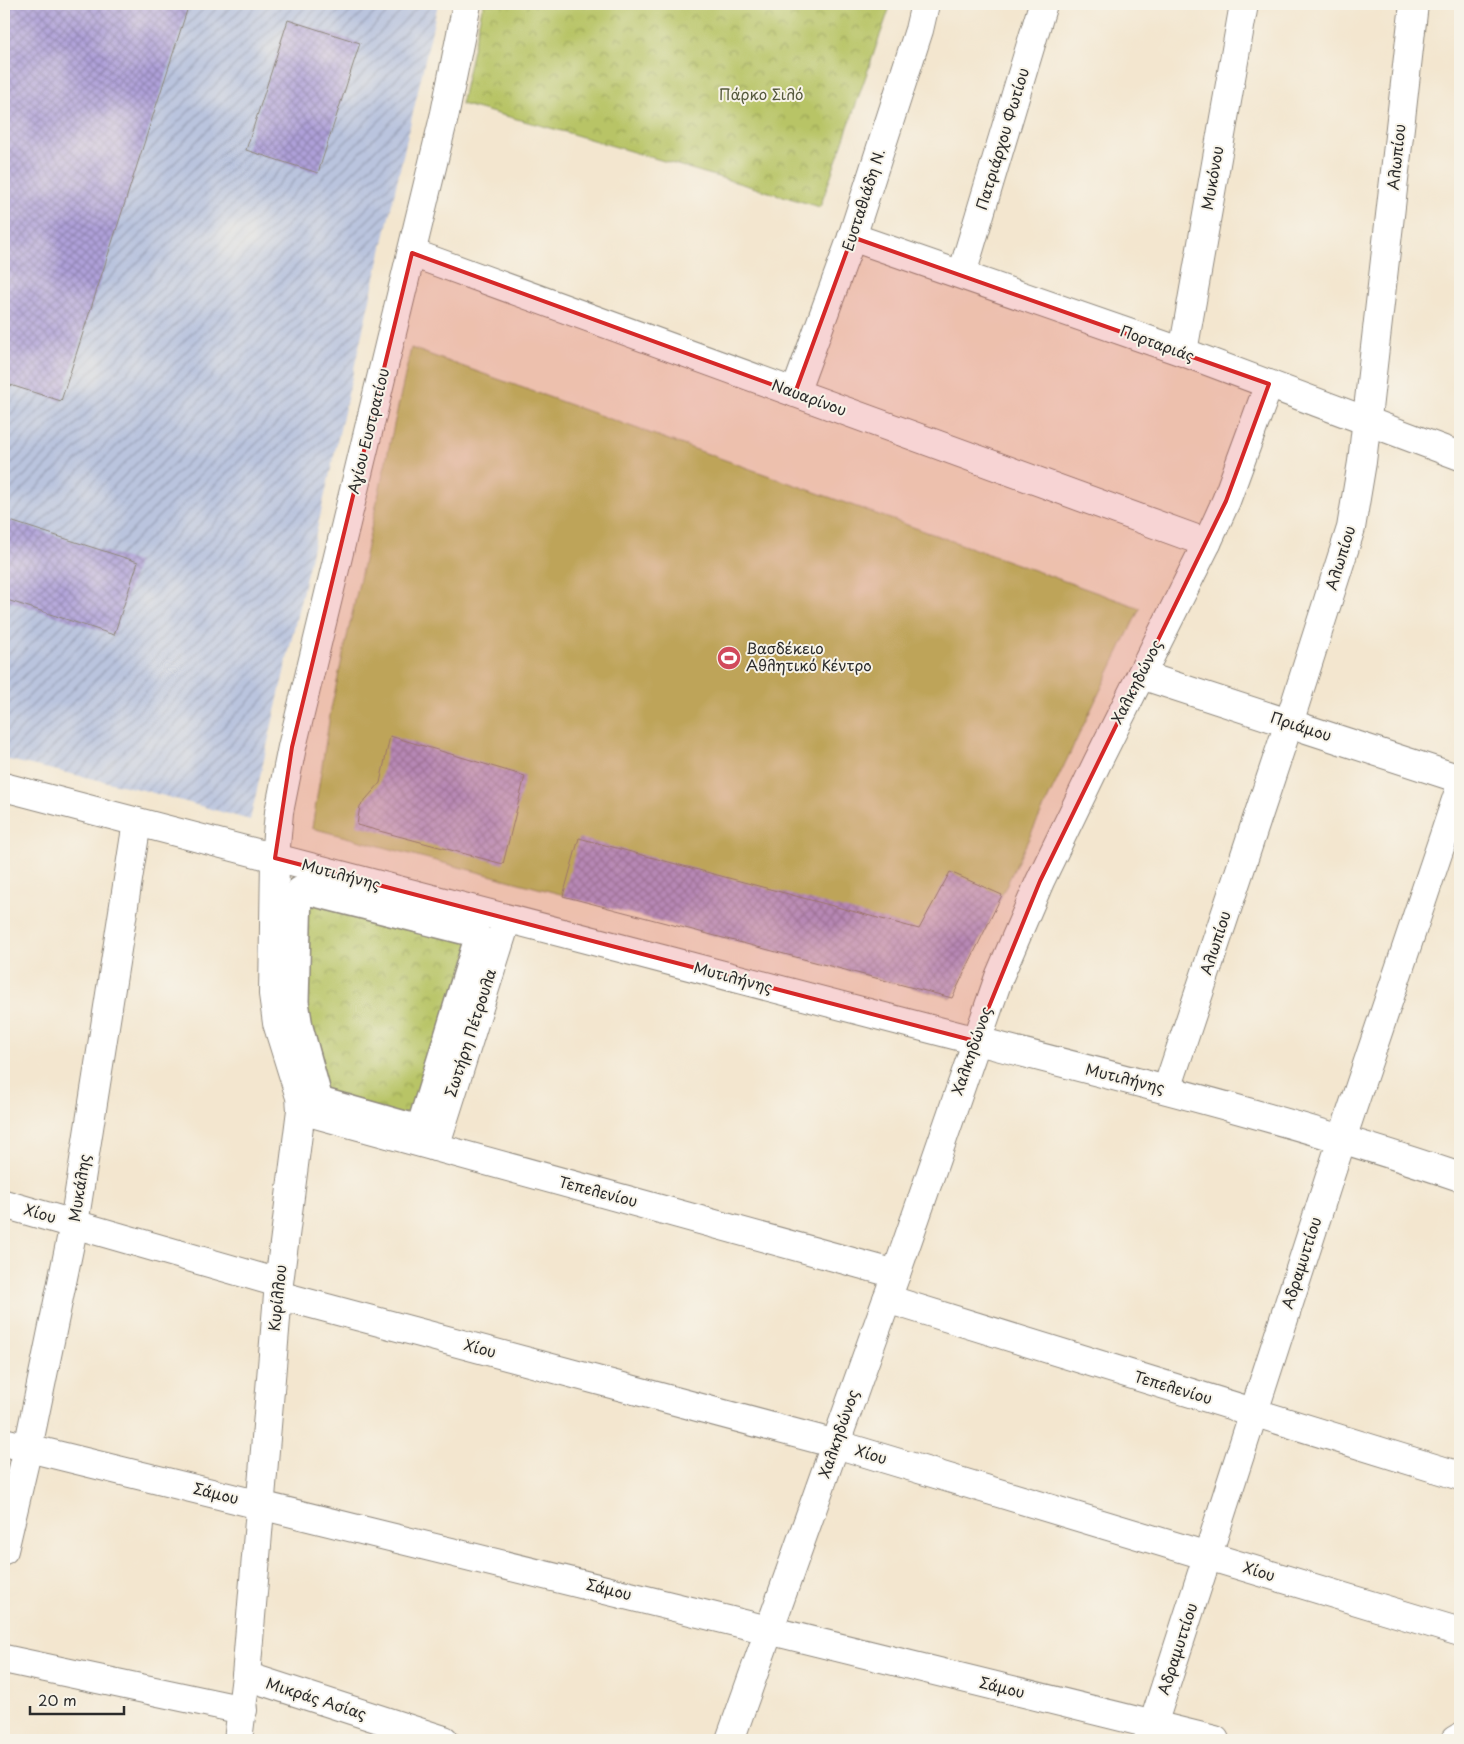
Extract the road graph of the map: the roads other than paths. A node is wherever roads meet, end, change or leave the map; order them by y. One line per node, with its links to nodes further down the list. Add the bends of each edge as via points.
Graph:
1 (467, 4): 7 (street, Αγίου Ευστρατίου)
2 (925, 4): 6 (street, Ευσταθιάδη Ν.)
3 (1043, 4): 8 (street, Πατριάρχου Φωτίου)
4 (1244, 4): 9 (street, Μυκόνου)
5 (1414, 4): 12 (street, Αλωπίου)
6 (852, 237): 8 (street, Πορταριάς); 11 (street, Ευσταθιάδη Ν.)
7 (412, 253): 11 (street, Ναυαρίνου); 21 (street, Αγίου Ευστρατίου, via 292,747 279,812)
8 (962, 274): 9 (street, Πορταριάς)
9 (1183, 352): 10 (street, Πορταριάς)
10 (1269, 384): 12 (street, Πορταριάς); 14 (street, Χαλκηδώνος)
11 (795, 393): 14 (street, Ναυαρίνου)
12 (1367, 420): 13 (street, Πορταριάς); 16 (street, Αλωπίου, via 1351,528)
13 (1460, 456)
14 (1207, 543): 15 (street, Χαλκηδώνος)
15 (1141, 675): 16 (street, Πριάμου); 24 (street, Χαλκηδώνος, via 1040,881)
16 (1289, 723): 17 (street, Πριάμου); 25 (street, Αλωπίου)
17 (1460, 779)
18 (4, 787): 20 (street, Μυτιλήνης)
19 (1460, 788): 27 (street, Αδραμυττίου)
20 (136, 822): 21 (street, Μυτιλήνης); 31 (street, Μυκάλης)
21 (275, 858): 22 (street, Μυτιλήνης); 26 (street, Κυρίλλου, via 273,994 277,1022)
22 (507, 918): 24 (street, Μυτιλήνης); 28 (street, Σωτήρη Πέτρουλα)
23 (478, 935): 23 (street, via 298,890 296,1002 320,1100 419,1128)
24 (976, 1041): 25 (street, Μυτιλήνης); 32 (street, Χαλκηδώνος)
25 (1167, 1089): 27 (street, Μυτιλήνης)
26 (301, 1110): 28 (street, Τεπελενίου); 33 (street, Κυρίλλου)
27 (1342, 1139): 29 (street, Μυτιλήνης); 35 (street, Αδραμυττίου)
28 (435, 1147): 32 (street, Τεπελενίου)
29 (1460, 1177)
30 (4, 1204): 31 (street, Χίου)
31 (74, 1224): 33 (street, Χίου); 37 (street, Μυκάλης)
32 (896, 1274): 34 (street, Χαλκηδώνος)
33 (278, 1289): 36 (street, Χίου); 39 (street, Κυρίλλου)
34 (887, 1299): 35 (street, Τεπελενίου); 36 (street, Χαλκηδώνος)
35 (1254, 1412): 38 (street, Τεπελενίου); 41 (street, Αδραμυττίου)
36 (836, 1444): 41 (street, Χίου); 42 (street, Χαλκηδώνος)
37 (16, 1445): 39 (street, Σάμου); 40 (street, Μυκάλης)
38 (1460, 1476)
39 (261, 1505): 42 (street, Σάμου); 45 (street, Κυρίλλου)
40 (4, 1550)
41 (1208, 1557): 43 (street, Χίου); 47 (street, Αδραμυττίου)
42 (770, 1629): 47 (street, Σάμου); 51 (street, Χαλκηδώνος)
43 (1460, 1632)
44 (4, 1659): 46 (street)
45 (246, 1676): 46 (street, Κυρίλλου); 50 (street, Μικράς Ασίας)
46 (243, 1710): 49 (street, Κυρίλλου)
47 (1151, 1733): 52 (street, Σάμου)
48 (1460, 1737): 53 (street)
49 (238, 1740)
50 (444, 1740)
51 (730, 1740)
52 (1215, 1740)
53 (1455, 1740)

